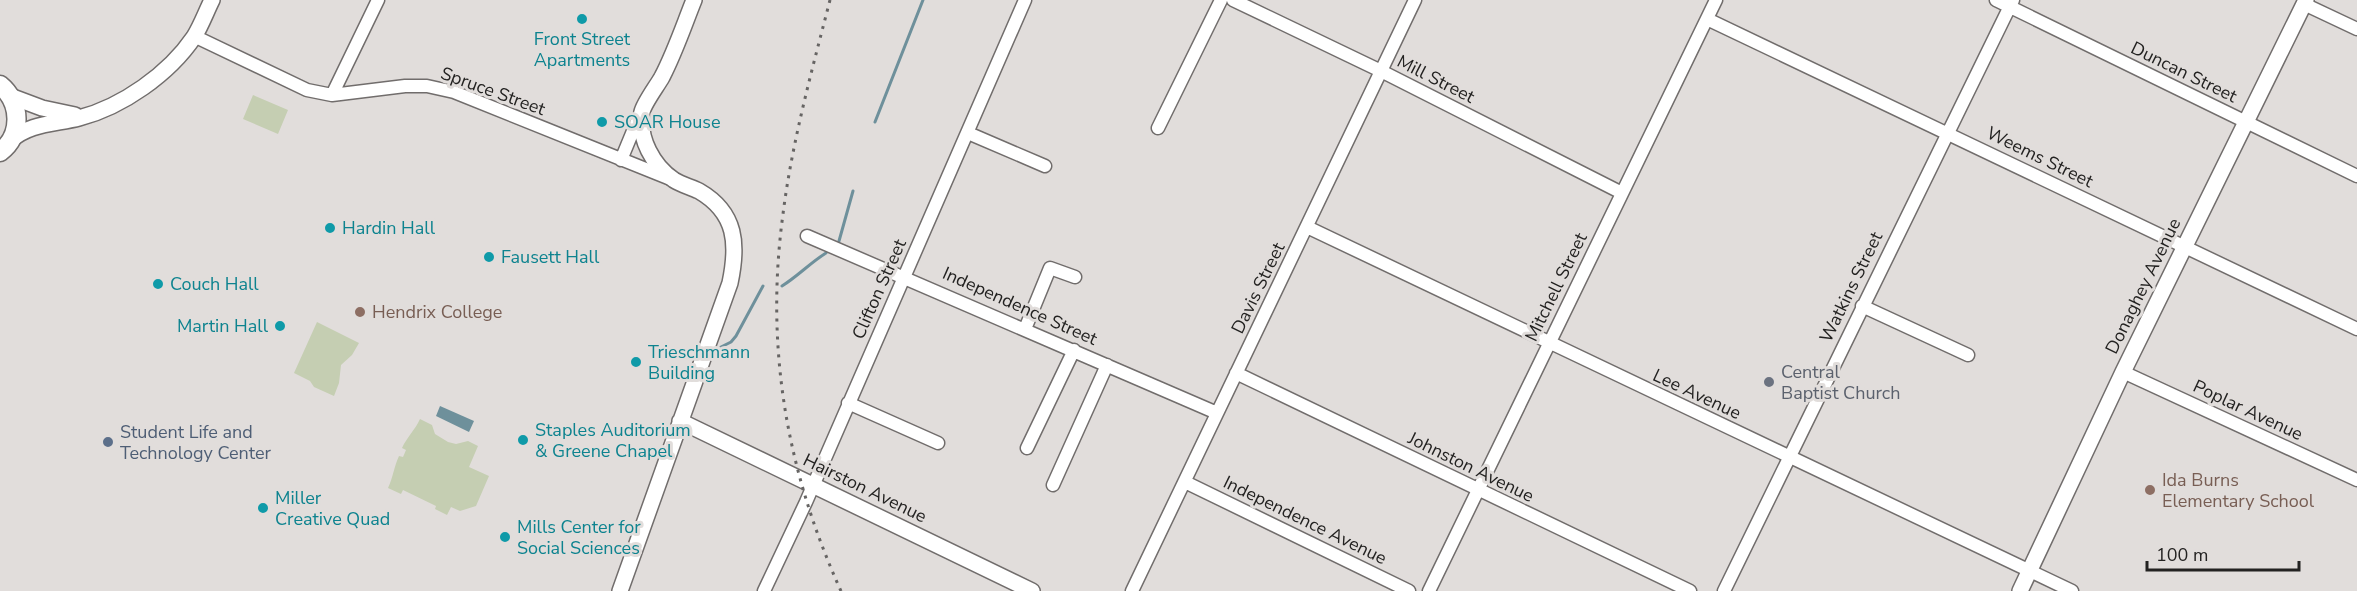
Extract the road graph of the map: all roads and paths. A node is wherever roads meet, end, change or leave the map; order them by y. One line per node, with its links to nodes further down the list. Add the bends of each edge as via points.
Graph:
1 (212, 0): 14 (street)
2 (378, 0): 17 (street)
3 (694, 0): 18 (street, via 663,75)
4 (1025, 0): 23 (street, Clifton Street)
5 (1221, 0): 21 (street)
6 (1233, 0): 15 (street, Mill Street)
7 (1415, 0): 15 (street, Davis Street)
8 (1716, 0): 12 (street, Mitchell Street)
9 (1996, 0): 11 (street, Duncan Street)
10 (2305, 1): 13 (street); 20 (street, Donaghey Avenue)
11 (2011, 3): 20 (street, Duncan Street); 22 (street, Watkins Street)
12 (1707, 19): 22 (street, Weems Street); 29 (street, Mitchell Street)
13 (2357, 29)
14 (194, 36): 17 (street, Spruce Street, via 307,90); 19 (street, via 174,62 146,84)
15 (1381, 71): 29 (street, Mill Street); 30 (street, Davis Street)
16 (3, 87): 19 (street, via 42,108); 24 (main road, via 18,117)
17 (332, 95): 25 (street, Spruce Street, via 405,86 454,92)
18 (642, 111): 25 (street); 28 (street, via 643,135 649,151)
19 (84, 117): 24 (street, via 27,130)
20 (2246, 122): 27 (street, Duncan Street); 32 (street, Donaghey Avenue)
21 (1158, 128)
22 (1947, 132): 32 (street, Weems Street); 35 (street, Watkins Street)
23 (968, 133): 26 (street); 33 (street, Clifton Street)
24 (3, 149)
25 (621, 160): 28 (street, Spruce Street)
26 (1045, 166)
27 (2357, 176)
28 (674, 180): 46 (street, via 700,191 717,205 730,223 735,258 730,283)
29 (1622, 193): 38 (street, Mitchell Street)
30 (1307, 227): 38 (street, Lee Avenue); 43 (street, Davis Street)
31 (807, 236): 33 (street, Independence Street)
32 (2184, 247): 37 (street, Weems Street); 42 (street, Donaghey Avenue)
33 (904, 276): 36 (street, Independence Street); 44 (street, Clifton Street)
34 (1076, 277): 36 (street, via 1050,268)
35 (1862, 306): 40 (street); 49 (street, Watkins Street)
36 (1025, 329): 39 (street, Independence Street)
37 (2357, 329)
38 (1548, 344): 49 (street, Lee Avenue); 54 (street, Mitchell Street)
39 (1074, 350): 41 (street, Independence Street); 48 (street)
40 (1968, 354)
41 (1107, 365): 45 (street, Independence Street); 53 (street)
42 (2124, 372): 50 (street, Poplar Avenue); 55 (street, Donaghey Avenue)
43 (1236, 373): 45 (street, Davis Street); 54 (street, Johnston Avenue)
44 (848, 403): 47 (street); 52 (street, Clifton Street)
45 (1217, 413): 51 (street, Davis Street)
46 (680, 421): 52 (street, Hairston Avenue); 57 (street)
47 (938, 443)
48 (1027, 448)
49 (1788, 457): 55 (street, Lee Avenue); 64 (street, Watkins Street)
50 (2357, 480)
51 (1185, 482): 60 (street, Davis Street); 61 (street, Independence Avenue)
52 (813, 484): 56 (street, Hairston Avenue); 58 (street, Clifton Street)
53 (1053, 485)
54 (1477, 490): 62 (street, Mitchell Street); 63 (street, Johnston Avenue)
55 (2029, 572): 65 (street, Donaghey Avenue); 66 (street, Lee Avenue)
56 (1010, 586): 59 (street, Hairston Avenue)
57 (620, 591)
58 (764, 591)
59 (1032, 591)
60 (1132, 591)
61 (1409, 591)
62 (1429, 591)
63 (1690, 591)
64 (1724, 591)
65 (2020, 591)
66 (2072, 591)

